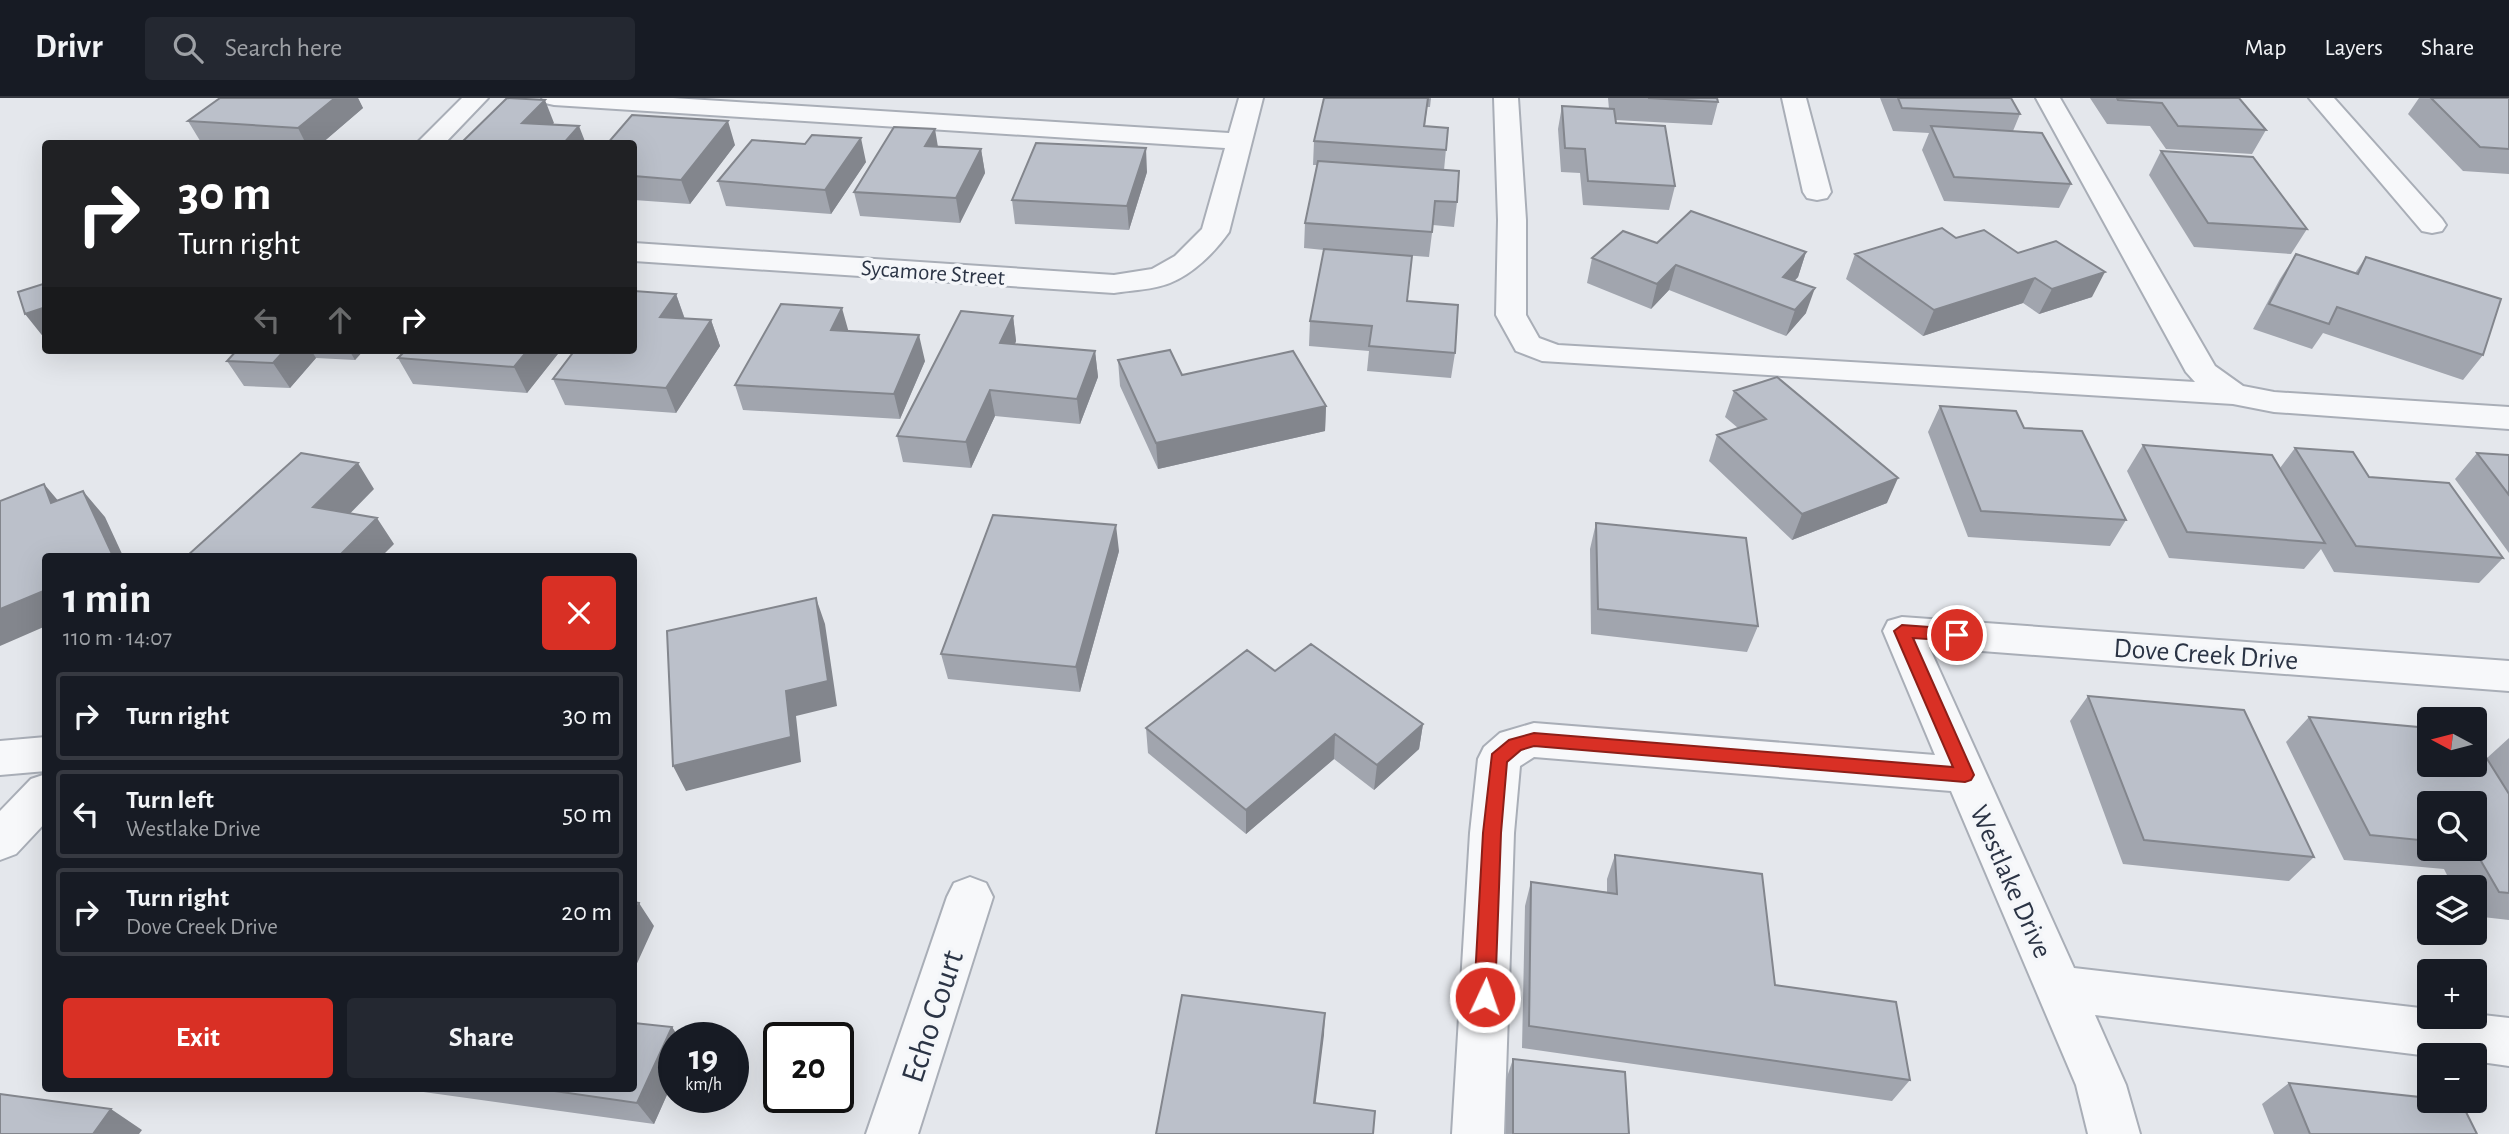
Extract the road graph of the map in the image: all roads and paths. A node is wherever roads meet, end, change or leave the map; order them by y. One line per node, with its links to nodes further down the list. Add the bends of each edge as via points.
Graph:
1 (476, 98): 8 (street)
2 (554, 98): 9 (street)
3 (1251, 98): 9 (street)
4 (1506, 98): 13 (street, via 1511,315 1527,344 1553,354 1579,356)
5 (1794, 98): 10 (street)
6 (2048, 98): 13 (street, via 2202,372)
7 (2321, 98): 11 (street)
8 (433, 140)
9 (1239, 141): 12 (street, Sycamore Street, via 1215,232 1185,262 1160,277 1114,284)
10 (1817, 192)
11 (2432, 225)
12 (637, 252)
13 (2233, 394): 14 (street, via 2274,402)
14 (2509, 418)
15 (1902, 631): 16 (street, Dove Creek Drive); 19 (street, Westlake Drive)
16 (2509, 676)
17 (42, 754): 18 (street)
18 (0, 758)
19 (1965, 775): 23 (street, Westlake Drive); 26 (street, via 1534,740 1515,745 1499,759)
20 (42, 796): 21 (street)
21 (0, 841)
22 (970, 897): 25 (street, Echo Court)
23 (2059, 988): 24 (street); 27 (street, Westlake Drive, via 2101,1085)
24 (2509, 1042)
25 (892, 1134)
26 (1478, 1134)
27 (2114, 1134)

